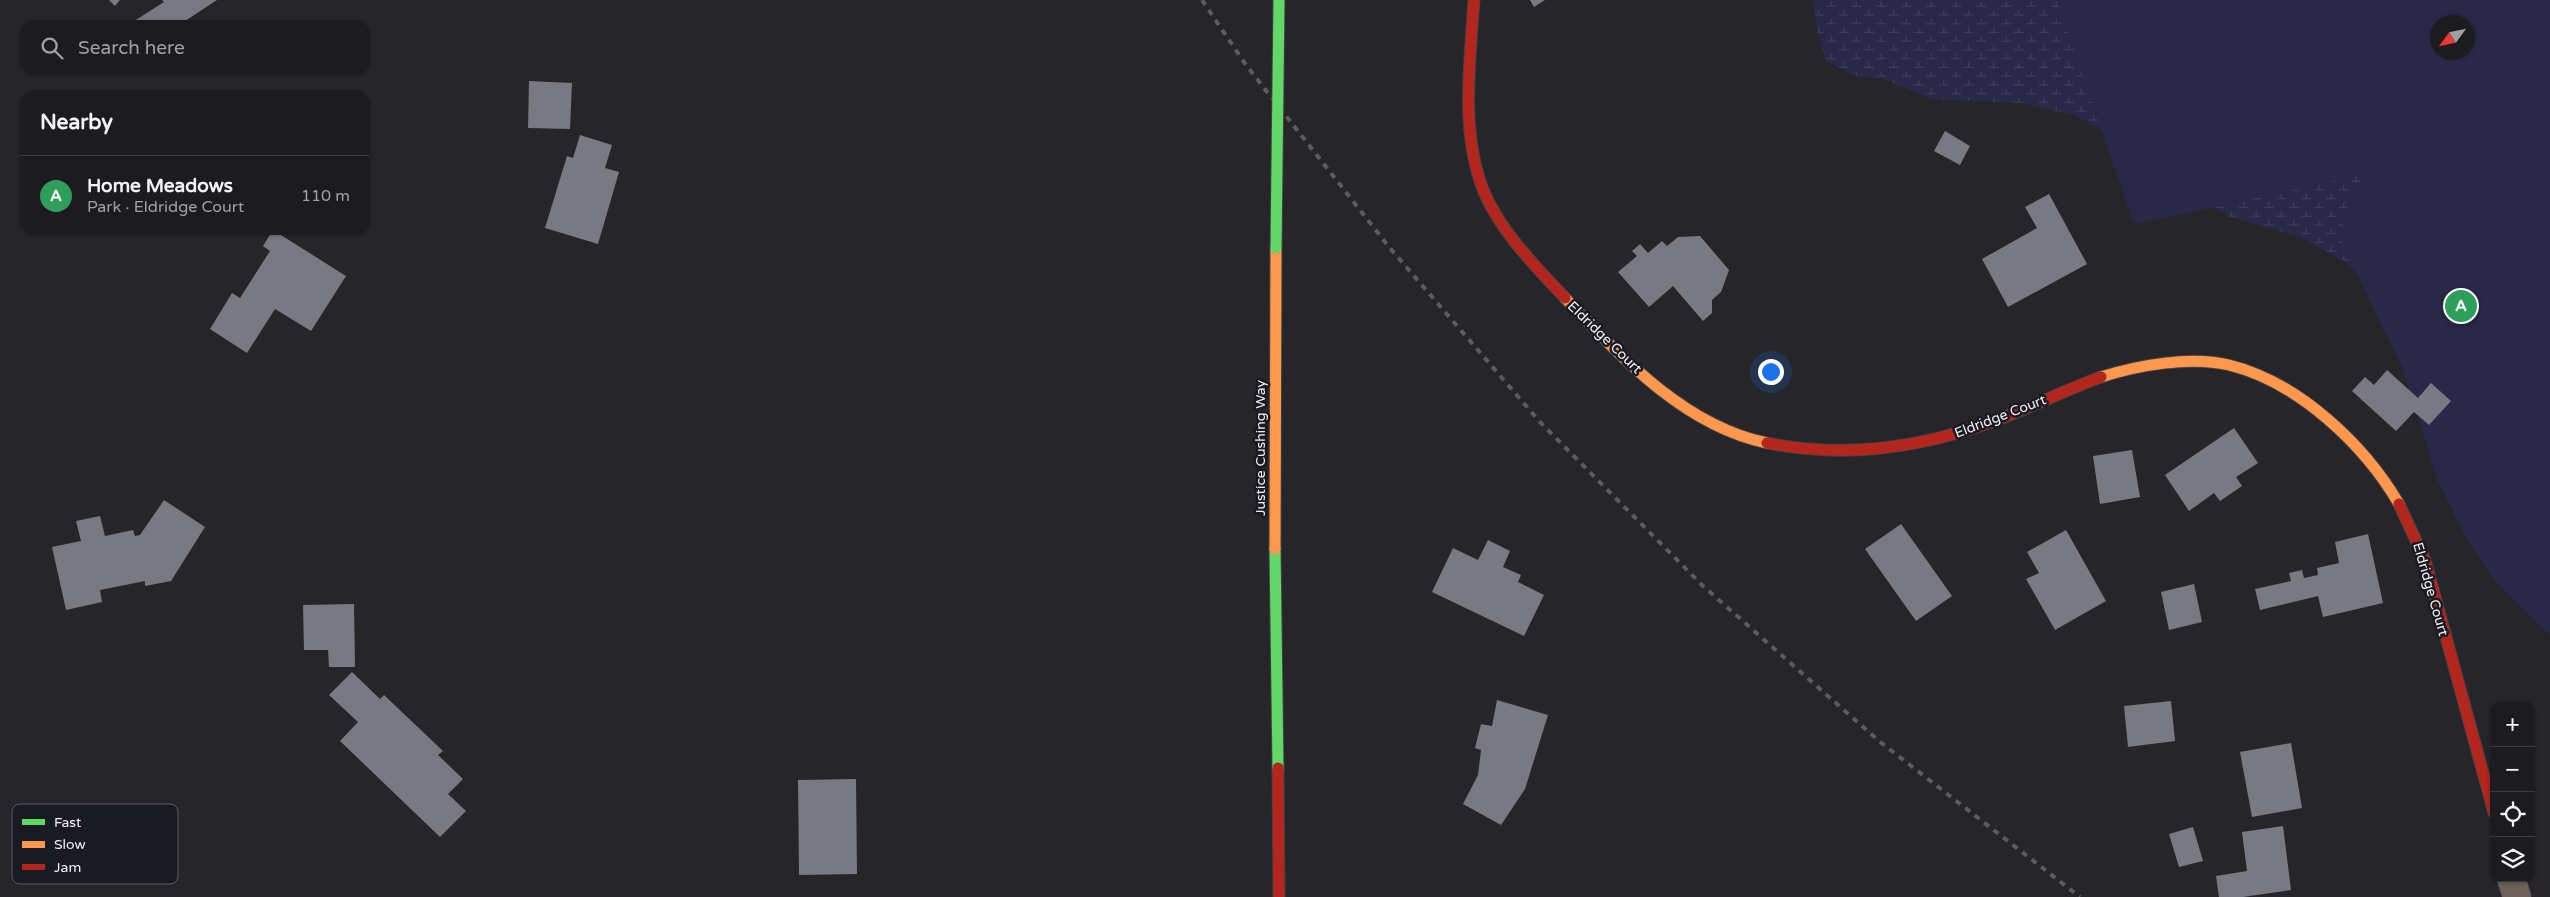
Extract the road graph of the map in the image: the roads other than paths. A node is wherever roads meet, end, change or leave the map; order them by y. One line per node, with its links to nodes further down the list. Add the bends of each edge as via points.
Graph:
1 (1278, 0): 5 (street, Justice Cushing Way, bridge, via 1275,503)
2 (1474, 0): 3 (street, Eldridge Court, via 1471,115 1473,147 1485,194 1543,272 1602,336 1646,377 1712,423 1760,442 1789,447 1852,450 1902,446 1974,428 2094,378 2135,366 2194,362 2231,365 2260,378 2289,393 2340,430 2382,474 2414,532 2425,560)
3 (2490, 798)
4 (2513, 882): 6 (street)
5 (1279, 897)
6 (2517, 897)

